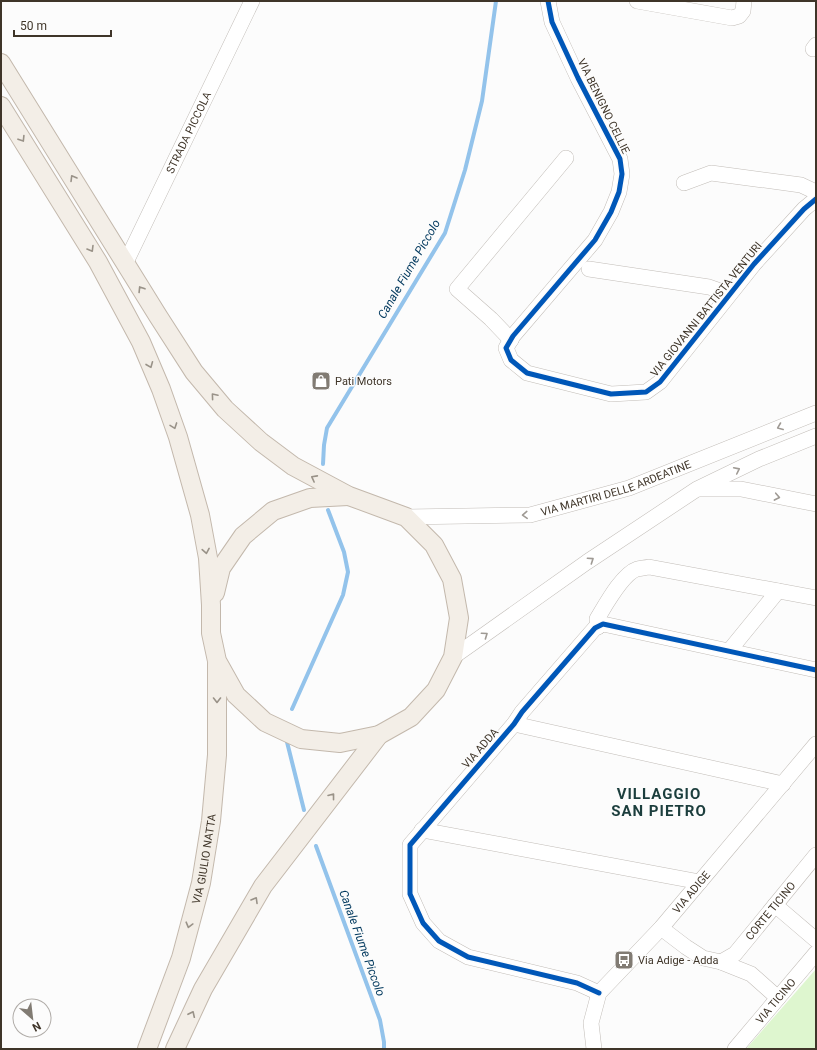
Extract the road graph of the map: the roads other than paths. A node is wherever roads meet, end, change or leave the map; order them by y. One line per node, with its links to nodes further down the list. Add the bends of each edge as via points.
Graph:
1 (252, 1): 11 (street, STRADA PICCOLA)
2 (548, 1): 14 (street, VIA BENIGNO CELLIE, via 552,22 620,159 622,174 619,192 611,212 595,240)
3 (637, 1): 4 (street, via 732,18 739,16)
4 (744, 1)
5 (1, 63): 11 (main road, one-way to 5)
6 (1, 106): 23 (main road, one-way to 23, via 98,262 141,342 178,437 200,515 208,558)
7 (566, 158): 14 (street, via 457,289 491,319)
8 (684, 183): 9 (street, via 711,173 801,185)
9 (816, 192)
10 (816, 198): 13 (street, VIA GIOVANNI BATTISTA VENTURI, via 804,208)
11 (126, 264): 18 (main road, one-way to 11, via 293,466 224,409 194,372)
12 (589, 269): 13 (street, VIA GIOVANNI BATTISTA VENTURI, via 709,287)
13 (729, 294): 14 (street, VIA GIOVANNI BATTISTA VENTURI, via 660,382 646,392 612,394 527,373 511,360)
14 (509, 347)
15 (816, 413): 20 (street, VIA MARTIRI DELLE ARDEATINE, one-way to 20, via 629,488 530,515)
16 (816, 436): 17 (street, one-way to 16, via 759,459)
17 (697, 489): 19 (street, one-way to 19, via 741,489); 26 (street, one-way to 17, via 587,562)
18 (349, 496): 20 (main road); 23 (main road, via 310,498 273,512 243,536 222,568)
19 (816, 504)
20 (406, 517): 26 (main road, via 434,545 452,580 459,618)
21 (778, 591): 22 (street, VIA ADDA); 24 (street, VIA ADDA, via 649,567 636,569 616,588 597,619); 25 (street)
22 (816, 598)
23 (211, 605): 27 (main road, via 211,633)
24 (598, 627): 25 (street, via 603,624); 29 (street, VIA ADDA)
25 (729, 651): 28 (street)
26 (453, 657): 30 (main road, via 436,690 411,717)
27 (217, 661): 30 (main road, via 236,695 265,722 301,739 340,743); 43 (main road, VIA GIULIO NATTA, one-way to 43, via 218,755 201,883 181,958)
28 (816, 670)
29 (514, 724): 32 (street, VIA ADDA); 33 (street, VIA ADDA)
30 (379, 735): 44 (main road, one-way to 30, via 203,989 263,886)
31 (816, 744): 32 (street, VIA ADIGE)
32 (783, 784): 35 (street, VIA ADIGE)
33 (422, 830): 35 (street); 41 (street, VIA ADDA, via 410,845 410,894 423,923 439,941 468,957 577,983)
34 (816, 855): 36 (street, CORTE TICINO)
35 (700, 882): 37 (street, VIA ADIGE)
36 (775, 905): 38 (street); 40 (street, CORTE TICINO, via 735,954)
37 (661, 928): 40 (street, via 703,958); 41 (street, VIA ADIGE)
38 (816, 940)
39 (816, 953): 42 (street, VIA TICINO)
40 (721, 962): 42 (street, via 750,974)
41 (599, 993): 45 (street, via 592,1023)
42 (778, 998): 46 (street, VIA TICINO)
43 (147, 1049)
44 (175, 1049)
45 (594, 1049)
46 (735, 1049)

